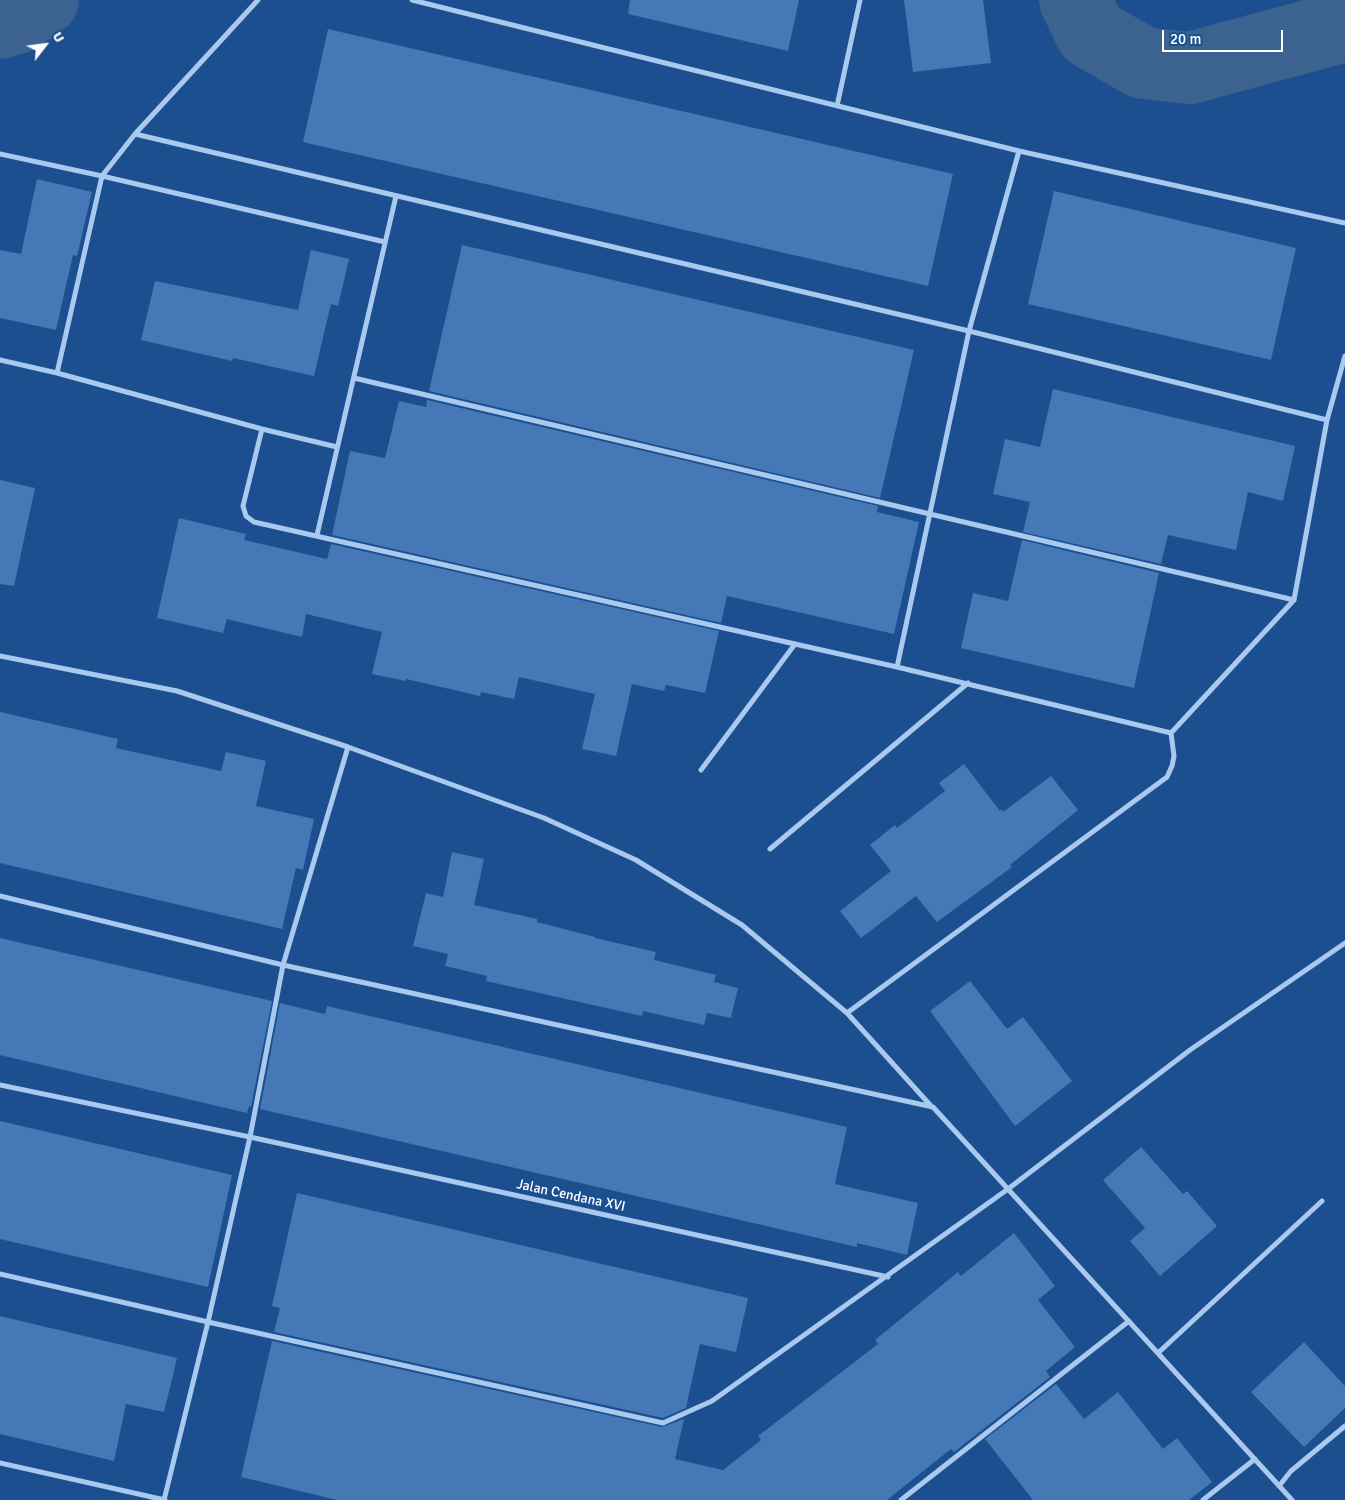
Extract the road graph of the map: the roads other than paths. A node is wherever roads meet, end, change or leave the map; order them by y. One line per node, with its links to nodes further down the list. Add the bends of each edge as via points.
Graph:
1 (258, 0): 5 (street)
2 (412, 0): 4 (street)
3 (860, 0): 4 (street)
4 (837, 106): 6 (street)
5 (136, 134): 8 (street); 9 (street)
6 (1019, 151): 10 (street); 12 (street)
7 (0, 154): 8 (street)
8 (102, 176): 11 (street); 15 (street)
9 (396, 196): 11 (street); 12 (street)
10 (1345, 223)
11 (385, 242): 16 (street)
12 (969, 331): 17 (street); 20 (street)
13 (1345, 356): 17 (street)
14 (0, 360): 15 (street)
15 (57, 373): 18 (street)
16 (354, 378): 19 (street); 20 (street)
17 (1327, 420): 22 (street)
18 (262, 429): 19 (street); 21 (street, via 243,506 246,516 254,522)
19 (337, 447): 21 (street)
20 (930, 514): 22 (street); 25 (street)
21 (317, 535): 23 (street)
22 (1294, 600): 27 (street)
23 (795, 644): 25 (street); 29 (street)
24 (0, 656): 28 (street, via 177,691)
25 (897, 667): 26 (street)
26 (968, 683): 27 (street); 30 (street)
27 (1171, 734): 34 (street, via 1174,756 1168,777)
28 (348, 747): 33 (street); 34 (street, via 544,818 636,860 742,925)
29 (701, 770)
30 (770, 849)
31 (0, 896): 33 (street)
32 (1345, 943): 38 (street, via 1190,1050)
33 (282, 965): 36 (street); 37 (street)
34 (847, 1013): 36 (street)
35 (0, 1085): 37 (street, Jalan Cendana XVI)
36 (933, 1107): 38 (street)
37 (250, 1136): 41 (street, Jalan Cendana XVI); 43 (street)
38 (1008, 1190): 41 (street); 42 (street)
39 (1322, 1201): 44 (street)
40 (0, 1274): 43 (street)
41 (888, 1277): 43 (street, via 712,1402 663,1423)
42 (1129, 1321): 44 (street); 50 (street)
43 (208, 1322): 49 (street)
44 (1158, 1352): 46 (street)
45 (1345, 1426): 48 (street, via 1291,1471)
46 (1255, 1459): 48 (street); 51 (street)
47 (0, 1464): 49 (street)
48 (1279, 1486): 52 (street)
49 (165, 1500)
50 (901, 1500)
51 (1203, 1500)
52 (1292, 1500)

